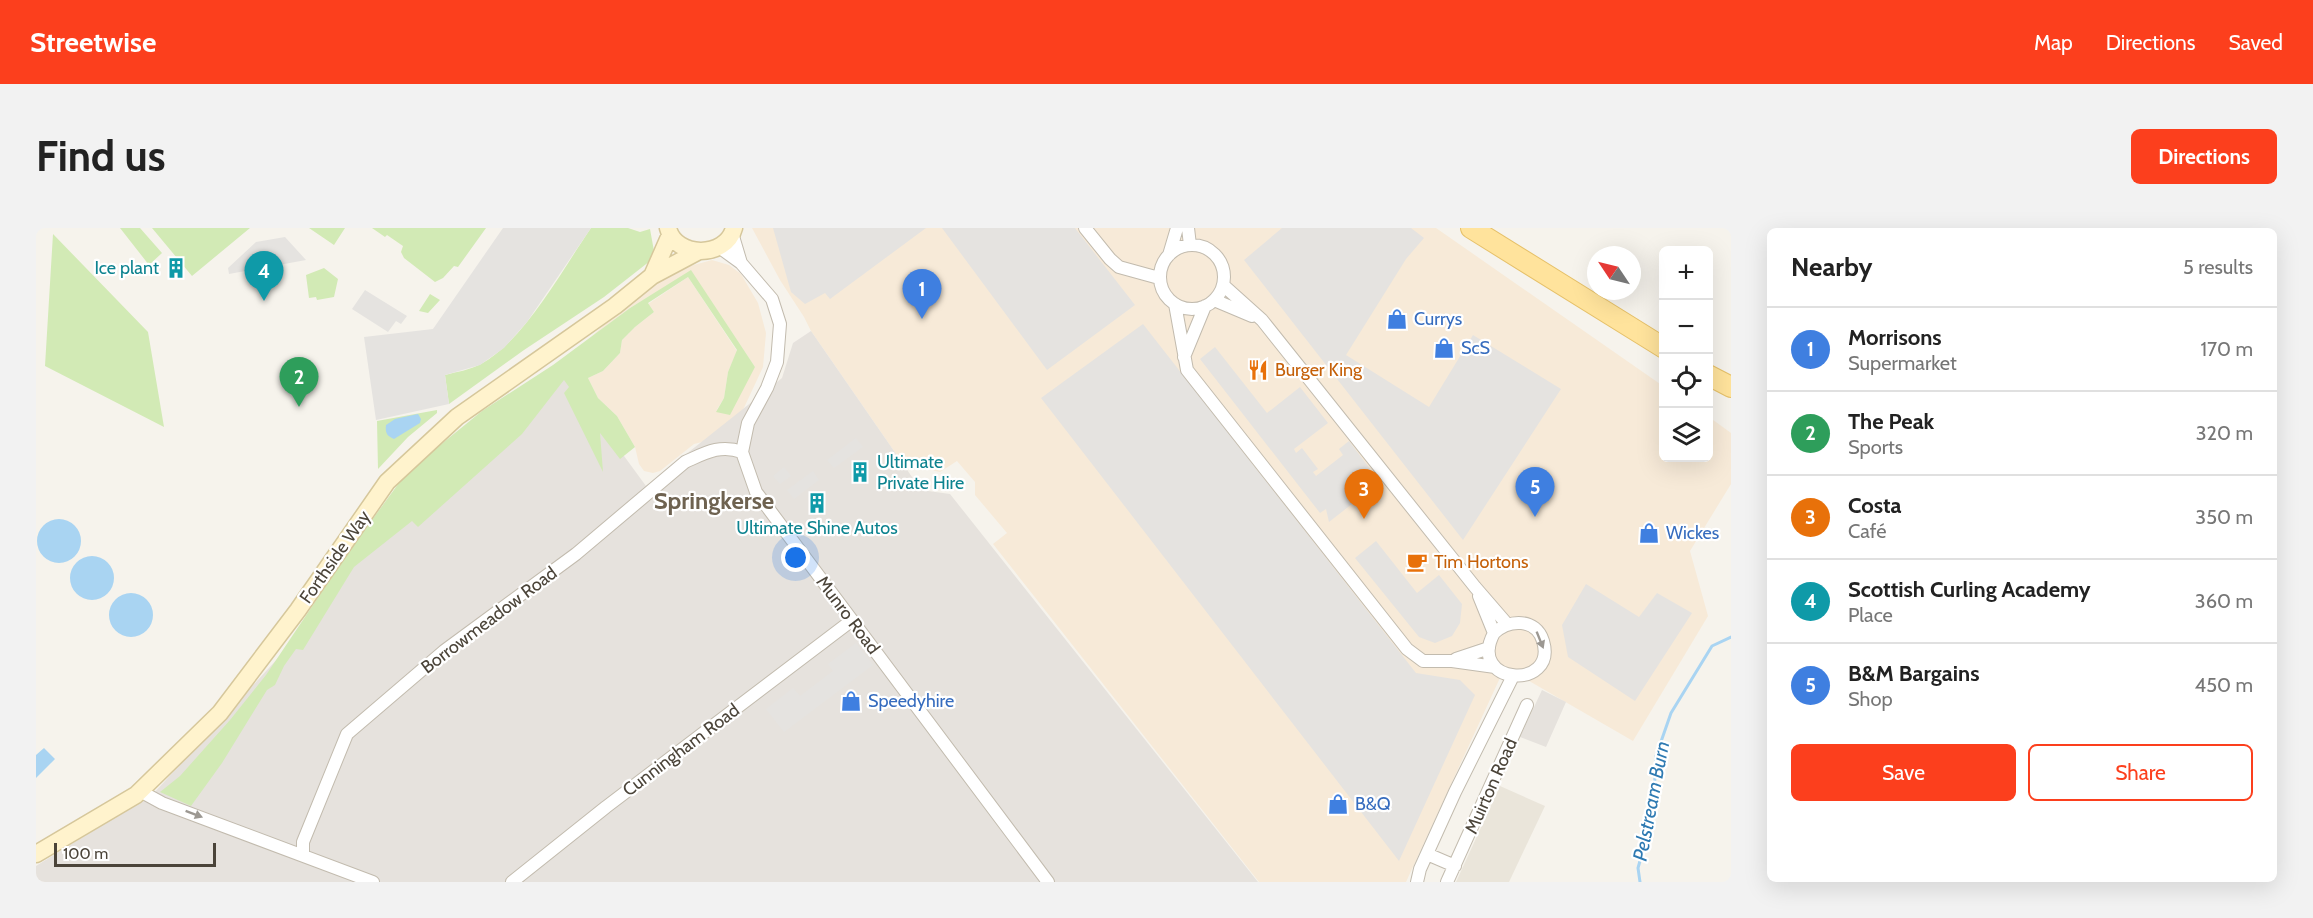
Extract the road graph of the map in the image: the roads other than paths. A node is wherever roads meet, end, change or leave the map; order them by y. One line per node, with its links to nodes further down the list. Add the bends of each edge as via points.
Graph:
1 (1085, 228): 13 (street, via 1119,267)
2 (1177, 228): 10 (street)
3 (1188, 228): 7 (street)
4 (1471, 228): 18 (main road)
5 (733, 230): 8 (street); 11 (street)
6 (669, 232): 9 (street, via 687,248); 12 (street, Forthside Way)
7 (1190, 245): 10 (street); 14 (street, via 1214,254 1222,265)
8 (718, 247): 9 (street, Forthside Way); 11 (street)
9 (699, 251): 12 (street, Forthside Way)
10 (1169, 255): 13 (street)
11 (741, 263): 22 (street, via 772,299 780,324 777,362 748,423)
12 (652, 276): 32 (street, Forthside Way, via 457,417 387,482 220,713)
13 (1159, 278): 16 (street, via 1163,291)
14 (1223, 285): 15 (street); 17 (street)
15 (1209, 303): 16 (street, via 1185,308); 17 (street); 19 (street)
16 (1174, 304): 19 (street)
17 (1262, 320): 23 (street)
18 (1659, 345)
19 (1184, 359): 28 (street, via 1187,370 1407,649 1423,661)
20 (1713, 378): 21 (main road)
21 (1731, 387)
22 (742, 452): 24 (street, Munro Road, via 756,492); 35 (street, Borrowmeadow Road, via 729,447 685,462 576,554 444,651 347,734 303,842)
23 (1475, 587): 25 (street); 26 (street)
24 (851, 621): 38 (street, Cunningham Road); 39 (street, Munro Road)
25 (1507, 624): 26 (street); 30 (street, one-way to 30, via 1524,623 1543,642 1544,651 1536,669)
26 (1494, 633): 27 (street)
27 (1489, 648): 28 (street); 29 (street)
28 (1452, 661): 29 (street)
29 (1495, 667): 30 (street)
30 (1513, 676): 34 (street)
31 (1527, 705): 36 (street, Muirton Road)
32 (140, 791): 33 (street, Forthside Way); 35 (street, one-way to 35, via 162,803)
33 (36, 854)
34 (1427, 854): 36 (street); 40 (street)
35 (303, 855): 37 (street)
36 (1455, 866): 41 (street, Muirton Road)
37 (373, 882)
38 (512, 882)
39 (1048, 882)
40 (1417, 882)
41 (1447, 882)

